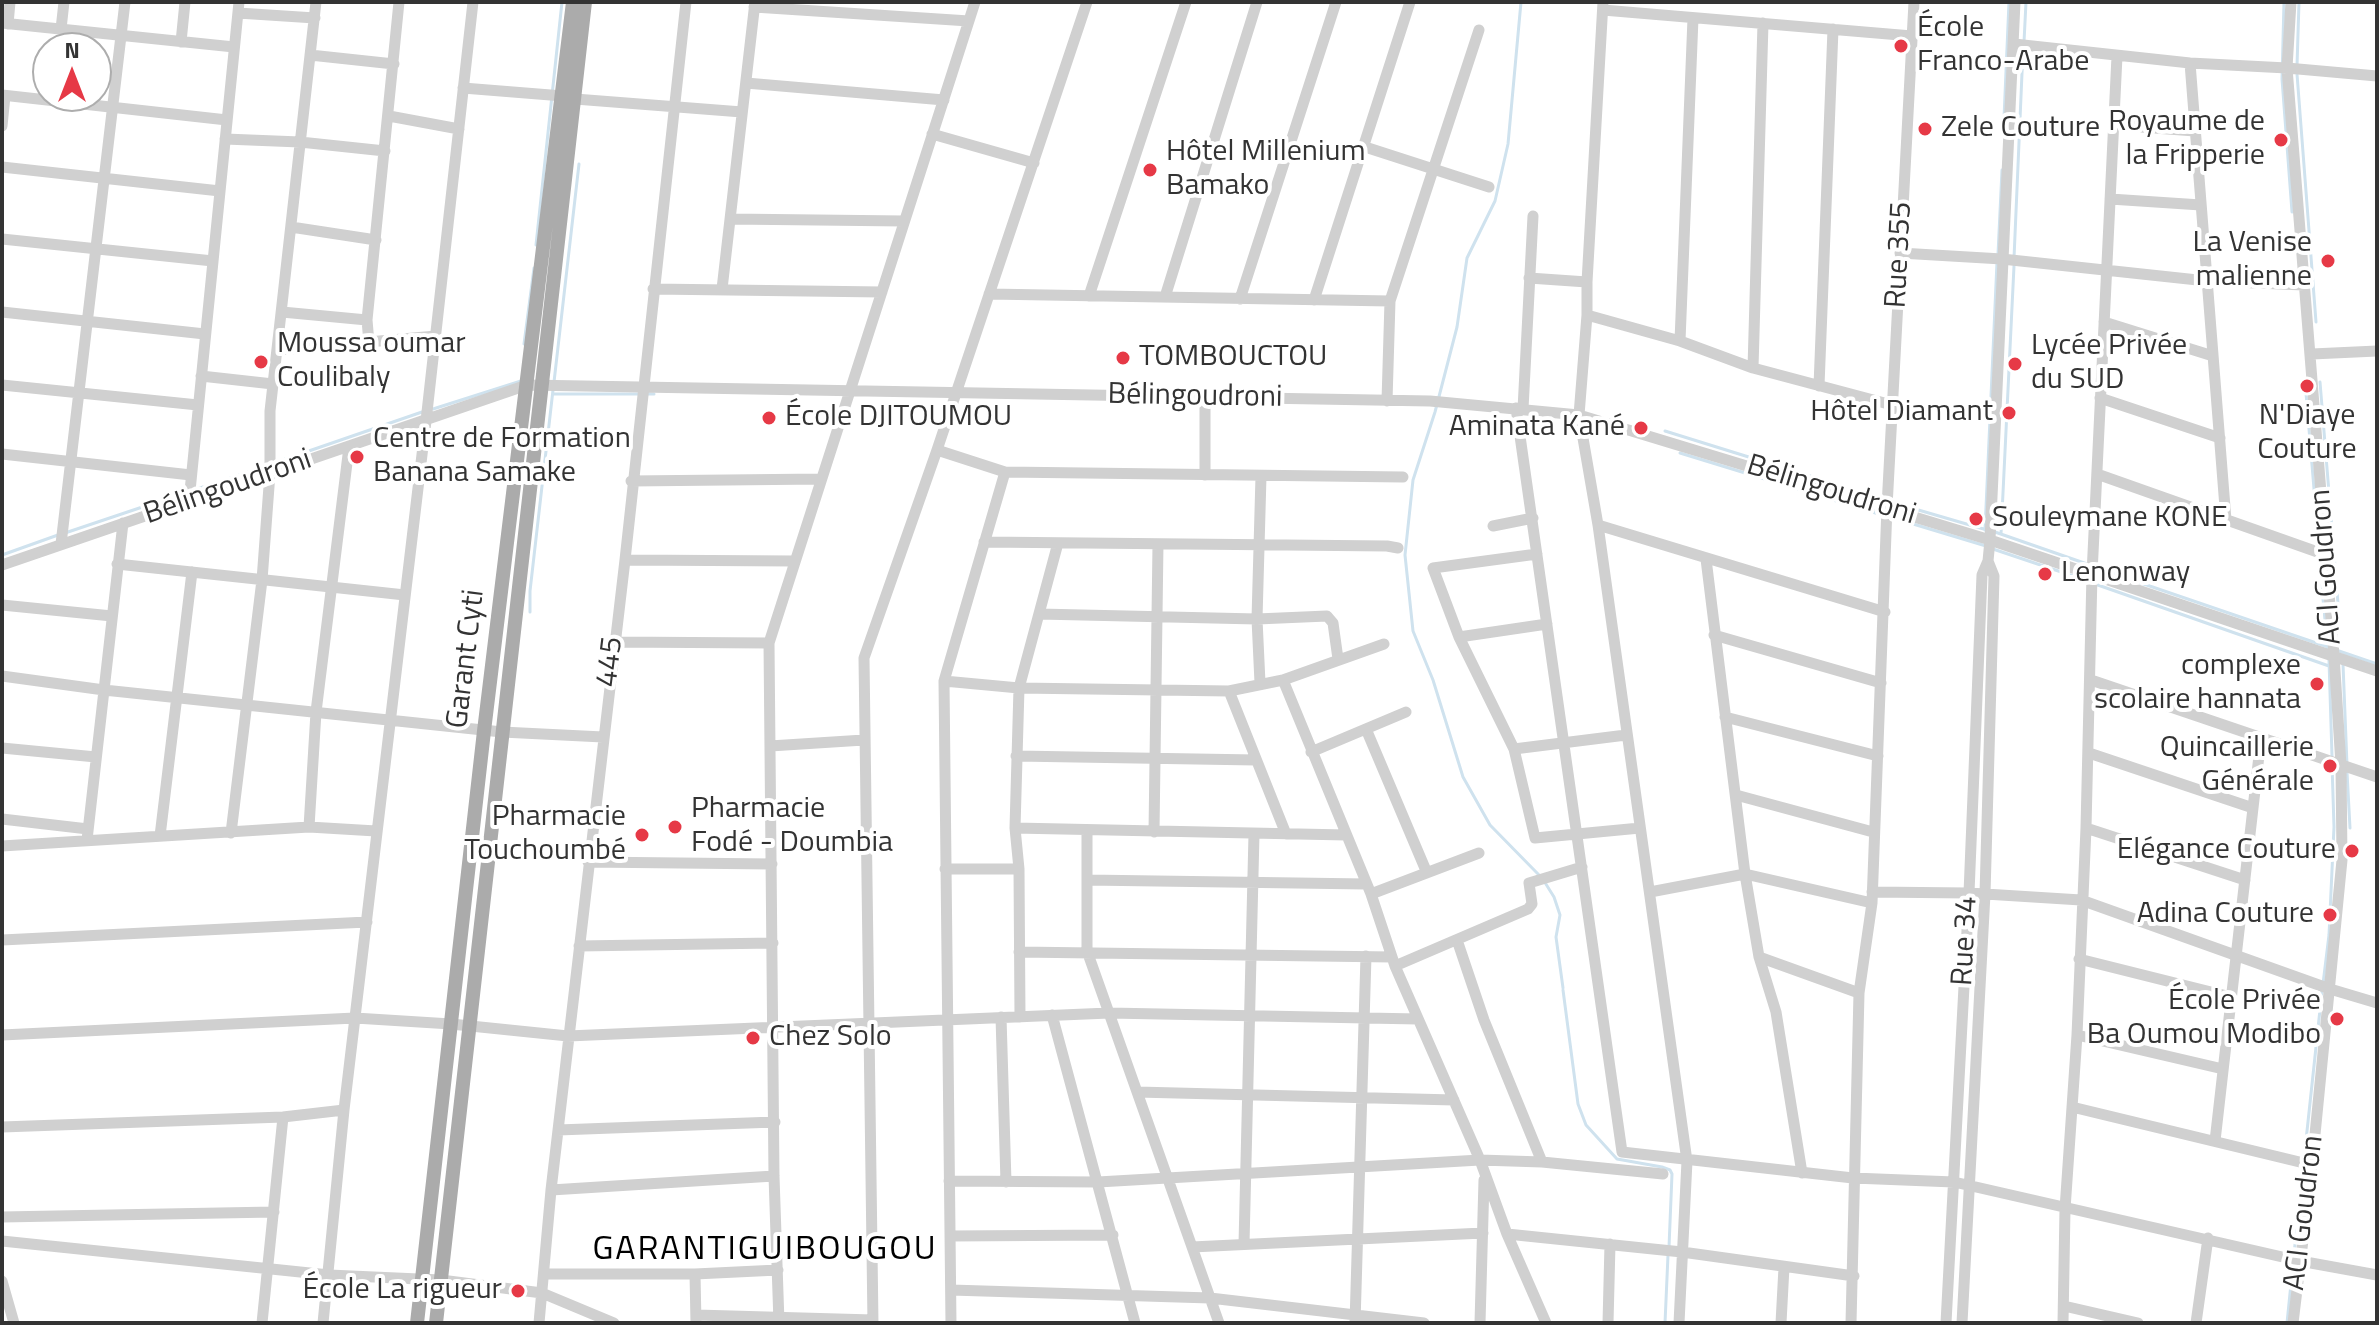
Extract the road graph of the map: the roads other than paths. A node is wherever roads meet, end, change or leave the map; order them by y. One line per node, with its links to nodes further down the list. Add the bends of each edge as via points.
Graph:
1 (10, 2): 27 (street)
2 (64, 2): 28 (street)
3 (125, 2): 31 (street)
4 (185, 2): 33 (street)
5 (316, 2): 23 (street)
6 (399, 2): 39 (street)
7 (473, 2): 43 (street)
8 (573, 2): 46 (main road, Garant Cyti)
9 (585, 2): 46 (main road, Garant Cyti)
10 (686, 2): 48 (street, 445)
11 (975, 2): 25 (street)
12 (1087, 2): 63 (street)
13 (1186, 2): 90 (street)
14 (1257, 2): 91 (street)
15 (1336, 2): 92 (street)
16 (1410, 2): 61 (street)
17 (1914, 2): 32 (street, Rue 355)
18 (2015, 2): 34 (street, Rue 34)
19 (2291, 2): 40 (street, ACI Goudron)
20 (754, 4): 25 (street); 42 (street)
21 (1603, 6): 24 (street); 84 (street)
22 (238, 7): 23 (street); 35 (street)
23 (315, 18): 36 (street)
24 (1693, 18): 26 (street); 103 (street)
25 (969, 21): 47 (street)
26 (1763, 23): 29 (street); 109 (street)
27 (5, 24): 28 (street)
28 (61, 29): 31 (street)
29 (1833, 29): 32 (street); 114 (street)
30 (1479, 30): 65 (street)
31 (121, 36): 33 (street); 49 (street)
32 (1912, 36): 78 (street, Rue 355)
33 (181, 42): 35 (street)
34 (2014, 44): 37 (street); 79 (street, Rue 34)
35 (234, 47): 53 (street)
36 (310, 55): 39 (street); 60 (street)
37 (2117, 56): 38 (street); 54 (street)
38 (2190, 63): 40 (street); 57 (street)
39 (394, 64): 52 (street)
40 (2287, 68): 41 (street); 85 (street, ACI Goudron)
41 (2377, 76)
42 (746, 83): 47 (street); 51 (street)
43 (463, 88): 46 (street); 56 (street)
44 (4, 95): 45 (street); 55 (street)
45 (32, 98)
46 (569, 98): 48 (street); 113 (main road, Garant Cyti)
47 (944, 100): 58 (street)
48 (674, 106): 51 (street); 86 (street, 445)
49 (112, 108): 53 (street)
50 (112, 112): 66 (street)
51 (742, 112): 72 (street)
52 (389, 116): 56 (street); 62 (street)
53 (227, 120): 59 (street)
54 (2113, 125): 57 (street); 69 (street)
55 (2, 126)
56 (459, 129): 102 (street)
57 (2195, 131): 70 (street)
58 (932, 134): 63 (street); 73 (street)
59 (225, 139): 60 (street); 68 (street)
60 (300, 142): 62 (street); 74 (street)
61 (1362, 146): 65 (street); 93 (street)
62 (385, 151): 76 (street)
63 (1034, 163): 89 (street)
64 (2, 167): 66 (street)
65 (1433, 169): 67 (street); 94 (street)
66 (104, 178): 68 (street); 77 (street)
67 (1489, 187)
68 (220, 191): 80 (street)
69 (2110, 199): 70 (street); 81 (street)
70 (2201, 205): 83 (street)
71 (1533, 216): 82 (street)
72 (730, 219): 73 (street); 87 (street)
73 (904, 221): 88 (street)
74 (291, 227): 76 (street); 96 (street)
75 (2, 239): 77 (street)
76 (376, 240): 98 (street)
77 (95, 250): 80 (street); 99 (street)
78 (1900, 253): 79 (street); 123 (street, Rue 355)
79 (2002, 259): 81 (street); 148 (street, Rue 34)
80 (213, 261): 101 (street)
81 (2106, 270): 83 (street); 100 (street)
82 (1529, 278): 84 (street); 124 (street)
83 (2207, 281): 85 (street); 108 (street)
84 (1587, 282): 97 (street)
85 (2304, 285): 107 (street, ACI Goudron)
86 (653, 289): 87 (street); 115 (street, 445)
87 (722, 289): 88 (street)
88 (882, 292): 116 (street)
89 (989, 294): 90 (street); 117 (street)
90 (1089, 296): 91 (street)
91 (1165, 297): 92 (street)
92 (1240, 299): 93 (street)
93 (1314, 300): 94 (street)
94 (1390, 301): 121 (street)
95 (2, 312): 99 (street)
96 (282, 312): 98 (street); 105 (street)
97 (1587, 315): 103 (street); 125 (street)
98 (367, 320): 104 (street)
99 (87, 321): 101 (street); 118 (street)
100 (2104, 322): 108 (street); 120 (street)
101 (205, 334): 110 (street)
102 (436, 336): 104 (street); 126 (street)
103 (1680, 341): 109 (street)
104 (369, 343): 105 (street)
105 (278, 350): 111 (street)
106 (2377, 351): 107 (street)
107 (2312, 354): 156 (street, ACI Goudron)
108 (2213, 356): 127 (street)
109 (1753, 368): 114 (street)
110 (201, 376): 111 (street); 122 (street)
111 (273, 384): 133 (street)
112 (2, 385): 118 (street)
113 (534, 385): 115 (street, Bélingoudroni); 126 (street, Bélingoudroni); 200 (main road, Garant Cyti); 201 (main road, Garant Cyti)
114 (1819, 386): 123 (street)
115 (642, 387): 116 (street, Bélingoudroni); 140 (street, 445)
116 (850, 391): 117 (street, Bélingoudroni); 139 (street)
117 (957, 392): 119 (street, Bélingoudroni); 129 (street)
118 (78, 393): 122 (street); 131 (street)
119 (1205, 397): 121 (street, Bélingoudroni); 136 (street)
120 (2100, 398): 127 (street); 134 (street)
121 (1387, 401): 124 (street, Bélingoudroni)
122 (198, 405): 135 (street)
123 (1892, 405): 142 (street, Rue 355)
124 (1519, 409): 125 (street, Bélingoudroni); 143 (street)
125 (1579, 415): 142 (street, Bélingoudroni); 146 (street)
126 (426, 421): 128 (street, Bélingoudroni); 167 (street)
127 (2220, 438): 144 (street)
128 (349, 447): 133 (street, Bélingoudroni); 166 (street)
129 (937, 450): 132 (street); 205 (street, via 864,658)
130 (2, 454): 131 (street)
131 (70, 461): 135 (street); 151 (street)
132 (1005, 472): 136 (street); 149 (street)
133 (270, 473): 141 (street, Bélingoudroni); 165 (street)
134 (2097, 474): 144 (street); 164 (street)
135 (191, 475): 141 (street)
136 (1205, 475): 137 (street)
137 (1261, 476): 138 (street); 153 (street)
138 (1403, 477)
139 (821, 479): 140 (street); 159 (street)
140 (631, 481): 158 (street, 445)
141 (189, 501): 145 (street, Bélingoudroni)
142 (1887, 507): 148 (street, Bélingoudroni); 169 (street, Rue 355)
143 (1533, 518): 147 (street); 155 (street)
144 (2226, 520): 156 (street)
145 (123, 523): 151 (street, Bélingoudroni); 161 (street)
146 (1598, 525): 157 (street); 202 (street)
147 (1493, 526)
148 (1990, 540): 160 (street, Rue 34); 164 (street, Bélingoudroni)
149 (984, 542): 150 (street); 186 (street)
150 (1058, 543): 152 (street); 170 (street)
151 (61, 544): 162 (street, Bélingoudroni)
152 (1158, 544): 153 (street); 172 (street)
153 (1258, 545): 154 (street); 173 (street)
154 (1398, 548)
155 (1537, 554): 174 (street); 176 (street, via 1433,568)
156 (2326, 555): 180 (street, ACI Goudron)
157 (1706, 559): 169 (street); 175 (street)
158 (625, 560): 159 (street); 177 (street, 445)
159 (795, 561): 178 (street)
160 (1988, 561): 251 (street, Rue 34, via 1982,575); 252 (street, Rue 34, via 1994,576)
161 (117, 564): 163 (street); 171 (street)
162 (2, 565)
163 (192, 572): 165 (street); 193 (street)
164 (2092, 574): 180 (street, Bélingoudroni); 185 (street)
165 (262, 580): 166 (street); 194 (street)
166 (332, 587): 167 (street); 195 (street)
167 (405, 595): 198 (street)
168 (2, 605): 171 (street)
169 (1885, 612): 188 (street, Rue 355)
170 (1039, 614): 172 (street); 189 (street)
171 (112, 616): 190 (street)
172 (1157, 617): 173 (street); 191 (street)
173 (1257, 619): 181 (street, via 1327,616 1333,623); 187 (street)
174 (1547, 624): 176 (street); 206 (street)
175 (1714, 635): 188 (street); 197 (street)
176 (1459, 637): 209 (street)
177 (613, 642): 178 (street); 203 (street, 445)
178 (769, 643): 207 (street)
179 (1384, 644): 181 (street)
180 (2334, 655): 182 (street, Bélingoudroni); 217 (street, ACI Goudron)
181 (1338, 659): 184 (street)
182 (2377, 671)
183 (2, 676): 190 (street)
184 (1283, 680): 187 (street); 210 (street)
185 (2091, 680): 204 (street); 211 (street)
186 (944, 681): 189 (street); 242 (street)
187 (1260, 683): 192 (street)
188 (1881, 683): 213 (street, Rue 355)
189 (1019, 688): 191 (street); 212 (street)
190 (104, 690): 193 (street); 214 (street)
191 (1156, 690): 192 (street); 215 (street)
192 (1229, 691): 216 (street)
193 (177, 698): 194 (street); 236 (street)
194 (247, 705): 195 (street); 230 (street)
195 (316, 712): 198 (street); 222 (street)
196 (1406, 712): 199 (street)
197 (1725, 717): 213 (street); 219 (street)
198 (389, 720): 200 (street); 227 (street)
199 (1366, 729): 210 (street); 244 (street)
200 (484, 731): 201 (street); 282 (main road, Garant Cyti)
201 (502, 732): 203 (street); 283 (main road, Garant Cyti)
202 (1626, 735): 206 (street); 224 (street)
203 (603, 737): 239 (street, 445)
204 (2261, 738): 217 (street); 220 (street)
205 (864, 740): 207 (street); 281 (street)
206 (1564, 743): 209 (street); 231 (street)
207 (770, 746): 240 (street)
208 (2, 748): 214 (street)
209 (1514, 749): 231 (street, via 1535,838)
210 (1311, 752): 235 (street)
211 (2089, 753): 220 (street); 225 (street)
212 (1016, 756): 215 (street); 223 (street)
213 (1878, 756): 229 (street, Rue 355)
214 (96, 757): 232 (street)
215 (1155, 759): 216 (street); 228 (street)
216 (1256, 760): 234 (street)
217 (2341, 765): 218 (street); 268 (street, ACI Goudron, via 2342,860)
218 (2377, 777)
219 (1736, 795): 229 (street); 245 (street)
220 (2253, 808): 247 (street)
221 (2, 819): 232 (street)
222 (309, 827): 227 (street); 230 (street)
223 (1015, 828): 226 (street); 243 (street)
224 (1640, 828): 231 (street); 250 (street)
225 (2086, 828): 247 (street); 254 (street)
226 (1087, 830): 228 (street); 246 (street)
227 (376, 831): 255 (street)
228 (1154, 832): 233 (street)
229 (1873, 832): 253 (street, Rue 355)
230 (231, 833): 236 (street)
231 (1578, 833): 241 (street)
232 (88, 834): 236 (street); 237 (street)
233 (1254, 834): 234 (street); 248 (street)
234 (1286, 834): 235 (street)
235 (1346, 835): 249 (street)
236 (160, 836)
237 (2, 846)
238 (1479, 853): 244 (street)
239 (588, 862): 240 (street); 259 (street, 445)
240 (772, 864): 258 (street)
241 (1582, 867): 257 (street, via 1529,883 1528,909); 301 (street, via 1622,1152)
242 (945, 869): 243 (street); 280 (street)
243 (1019, 869): 261 (street)
244 (1427, 873): 249 (street)
245 (1745, 874): 250 (street); 253 (street); 265 (street)
246 (1087, 880): 248 (street); 260 (street)
247 (2245, 880): 263 (street)
248 (1253, 882): 249 (street); 262 (street)
249 (1369, 889): 267 (street)
250 (1650, 892): 301 (street)
251 (1969, 893): 252 (street); 253 (street); 315 (street, Rue 34)
252 (1985, 894): 254 (street); 316 (street, Rue 34)
253 (1872, 897): 269 (street, Rue 355)
254 (2081, 900): 263 (street); 266 (street)
255 (367, 922): 256 (street); 277 (street)
256 (2, 940)
257 (1457, 940): 267 (street); 302 (street)
258 (773, 943): 259 (street); 284 (street)
259 (579, 946): 287 (street, 445)
260 (1087, 951): 261 (street); 262 (street); 272 (street)
261 (1019, 952): 276 (street)
262 (1251, 954): 264 (street); 274 (street)
263 (2236, 955): 268 (street); 270 (street)
264 (1366, 956): 267 (street); 278 (street)
265 (1759, 957): 269 (street); 306 (street, via 1776,1012)
266 (2079, 959): 270 (street); 286 (street)
267 (1394, 961): 279 (street)
268 (2330, 989): 271 (street); 303 (street, ACI Goudron)
269 (1859, 993): 311 (street, Rue 355)
270 (2231, 997): 288 (street)
271 (2377, 1003)
272 (1109, 1013): 273 (street); 274 (street); 289 (street)
273 (1052, 1015): 276 (street); 314 (street)
274 (1250, 1015): 278 (street); 290 (street)
275 (1001, 1017): 276 (street); 280 (street); 313 (street)
276 (1020, 1017)
277 (355, 1018): 282 (street); 285 (street); 294 (street)
278 (1364, 1018): 279 (street); 291 (street)
279 (1418, 1019): 292 (street)
280 (947, 1020): 281 (street); 312 (street)
281 (868, 1023): 284 (street); 352 (street)
282 (451, 1024): 283 (street); 341 (main road, Garant Cyti)
283 (469, 1026): 287 (street); 342 (main road, Garant Cyti)
284 (774, 1027): 287 (street); 296 (street)
285 (2, 1035)
286 (2077, 1035): 288 (street); 293 (street)
287 (568, 1036): 298 (street, 445)
288 (2223, 1069): 299 (street)
289 (1137, 1092): 290 (street); 310 (street)
290 (1248, 1095): 291 (street); 305 (street)
291 (1361, 1098): 292 (street); 304 (street)
292 (1454, 1100): 300 (street)
293 (2072, 1107): 299 (street); 318 (street)
294 (344, 1110): 295 (street); 338 (street)
295 (283, 1117): 297 (street); 319 (street)
296 (775, 1122): 298 (street); 309 (street)
297 (2, 1127)
298 (558, 1130): 317 (street, 445)
299 (2215, 1141): 303 (street)
300 (1480, 1160): 302 (street); 304 (street); 308 (street)
301 (1687, 1161): 306 (street); 331 (street)
302 (1542, 1162): 307 (street)
303 (2312, 1165): 332 (street, ACI Goudron)
304 (1360, 1167): 305 (street); 326 (street)
305 (1246, 1173): 310 (street); 328 (street)
306 (1802, 1173): 311 (street)
307 (1663, 1174)
308 (1484, 1175): 321 (street); 322 (street)
309 (774, 1176): 317 (street); 335 (street)
310 (1166, 1178): 314 (street); 330 (street)
311 (1853, 1178): 315 (street); 340 (street, Rue 355)
312 (949, 1181): 313 (street); 324 (street)
313 (1006, 1182): 314 (street)
314 (1098, 1182): 323 (street)
315 (1954, 1182): 316 (street); 370 (street, Rue 34)
316 (1970, 1186): 318 (street); 371 (street, Rue 34)
317 (551, 1190): 336 (street, 445)
318 (2065, 1209): 325 (street); 348 (street)
319 (274, 1212): 320 (street); 333 (street)
320 (2, 1217)
321 (1483, 1233): 326 (street); 364 (street)
322 (1507, 1234): 329 (street); 365 (street)
323 (1113, 1235): 324 (street); 346 (street)
324 (950, 1236): 344 (street)
325 (2208, 1238): 332 (street); 374 (street)
326 (1357, 1239): 328 (street); 350 (street)
327 (2, 1241): 333 (street)
328 (1244, 1244): 330 (street)
329 (1610, 1244): 331 (street); 366 (street)
330 (1192, 1247): 347 (street)
331 (1679, 1252): 334 (street); 367 (street)
332 (2300, 1261): 339 (street); 375 (street, ACI Goudron)
333 (269, 1267): 338 (street); 354 (street)
334 (1784, 1267): 340 (street); 368 (street)
335 (778, 1270): 337 (street); 351 (street)
336 (545, 1274): 337 (street); 345 (street, 445)
337 (695, 1274): 349 (street)
338 (329, 1275): 341 (street); 355 (street)
339 (2377, 1275)
340 (1854, 1276): 369 (street, Rue 355)
341 (422, 1279): 342 (street); 356 (main road, Garant Cyti)
342 (441, 1280): 345 (street); 357 (main road, Garant Cyti)
343 (2, 1281): 353 (street)
344 (951, 1290): 346 (street); 360 (street)
345 (542, 1293): 358 (street, 445); 359 (street)
346 (1128, 1295): 347 (street); 361 (street)
347 (1210, 1298): 350 (street); 362 (street)
348 (2064, 1306): 372 (street); 373 (street)
349 (696, 1319): 351 (street)
350 (1355, 1319): 363 (street)
351 (779, 1320): 352 (street)
352 (873, 1322)
353 (14, 1323)
354 (262, 1323)
355 (323, 1323)
356 (417, 1323)
357 (436, 1323)
358 (539, 1323)
359 (614, 1323)
360 (951, 1323)
361 (1135, 1323)
362 (1219, 1323)
363 (1424, 1323)
364 (1480, 1323)
365 (1546, 1323)
366 (1608, 1323)
367 (1679, 1323)
368 (1781, 1323)
369 (1851, 1323)
370 (1946, 1323)
371 (1962, 1323)
372 (2063, 1323)
373 (2138, 1323)
374 (2196, 1323)
375 (2293, 1323)

